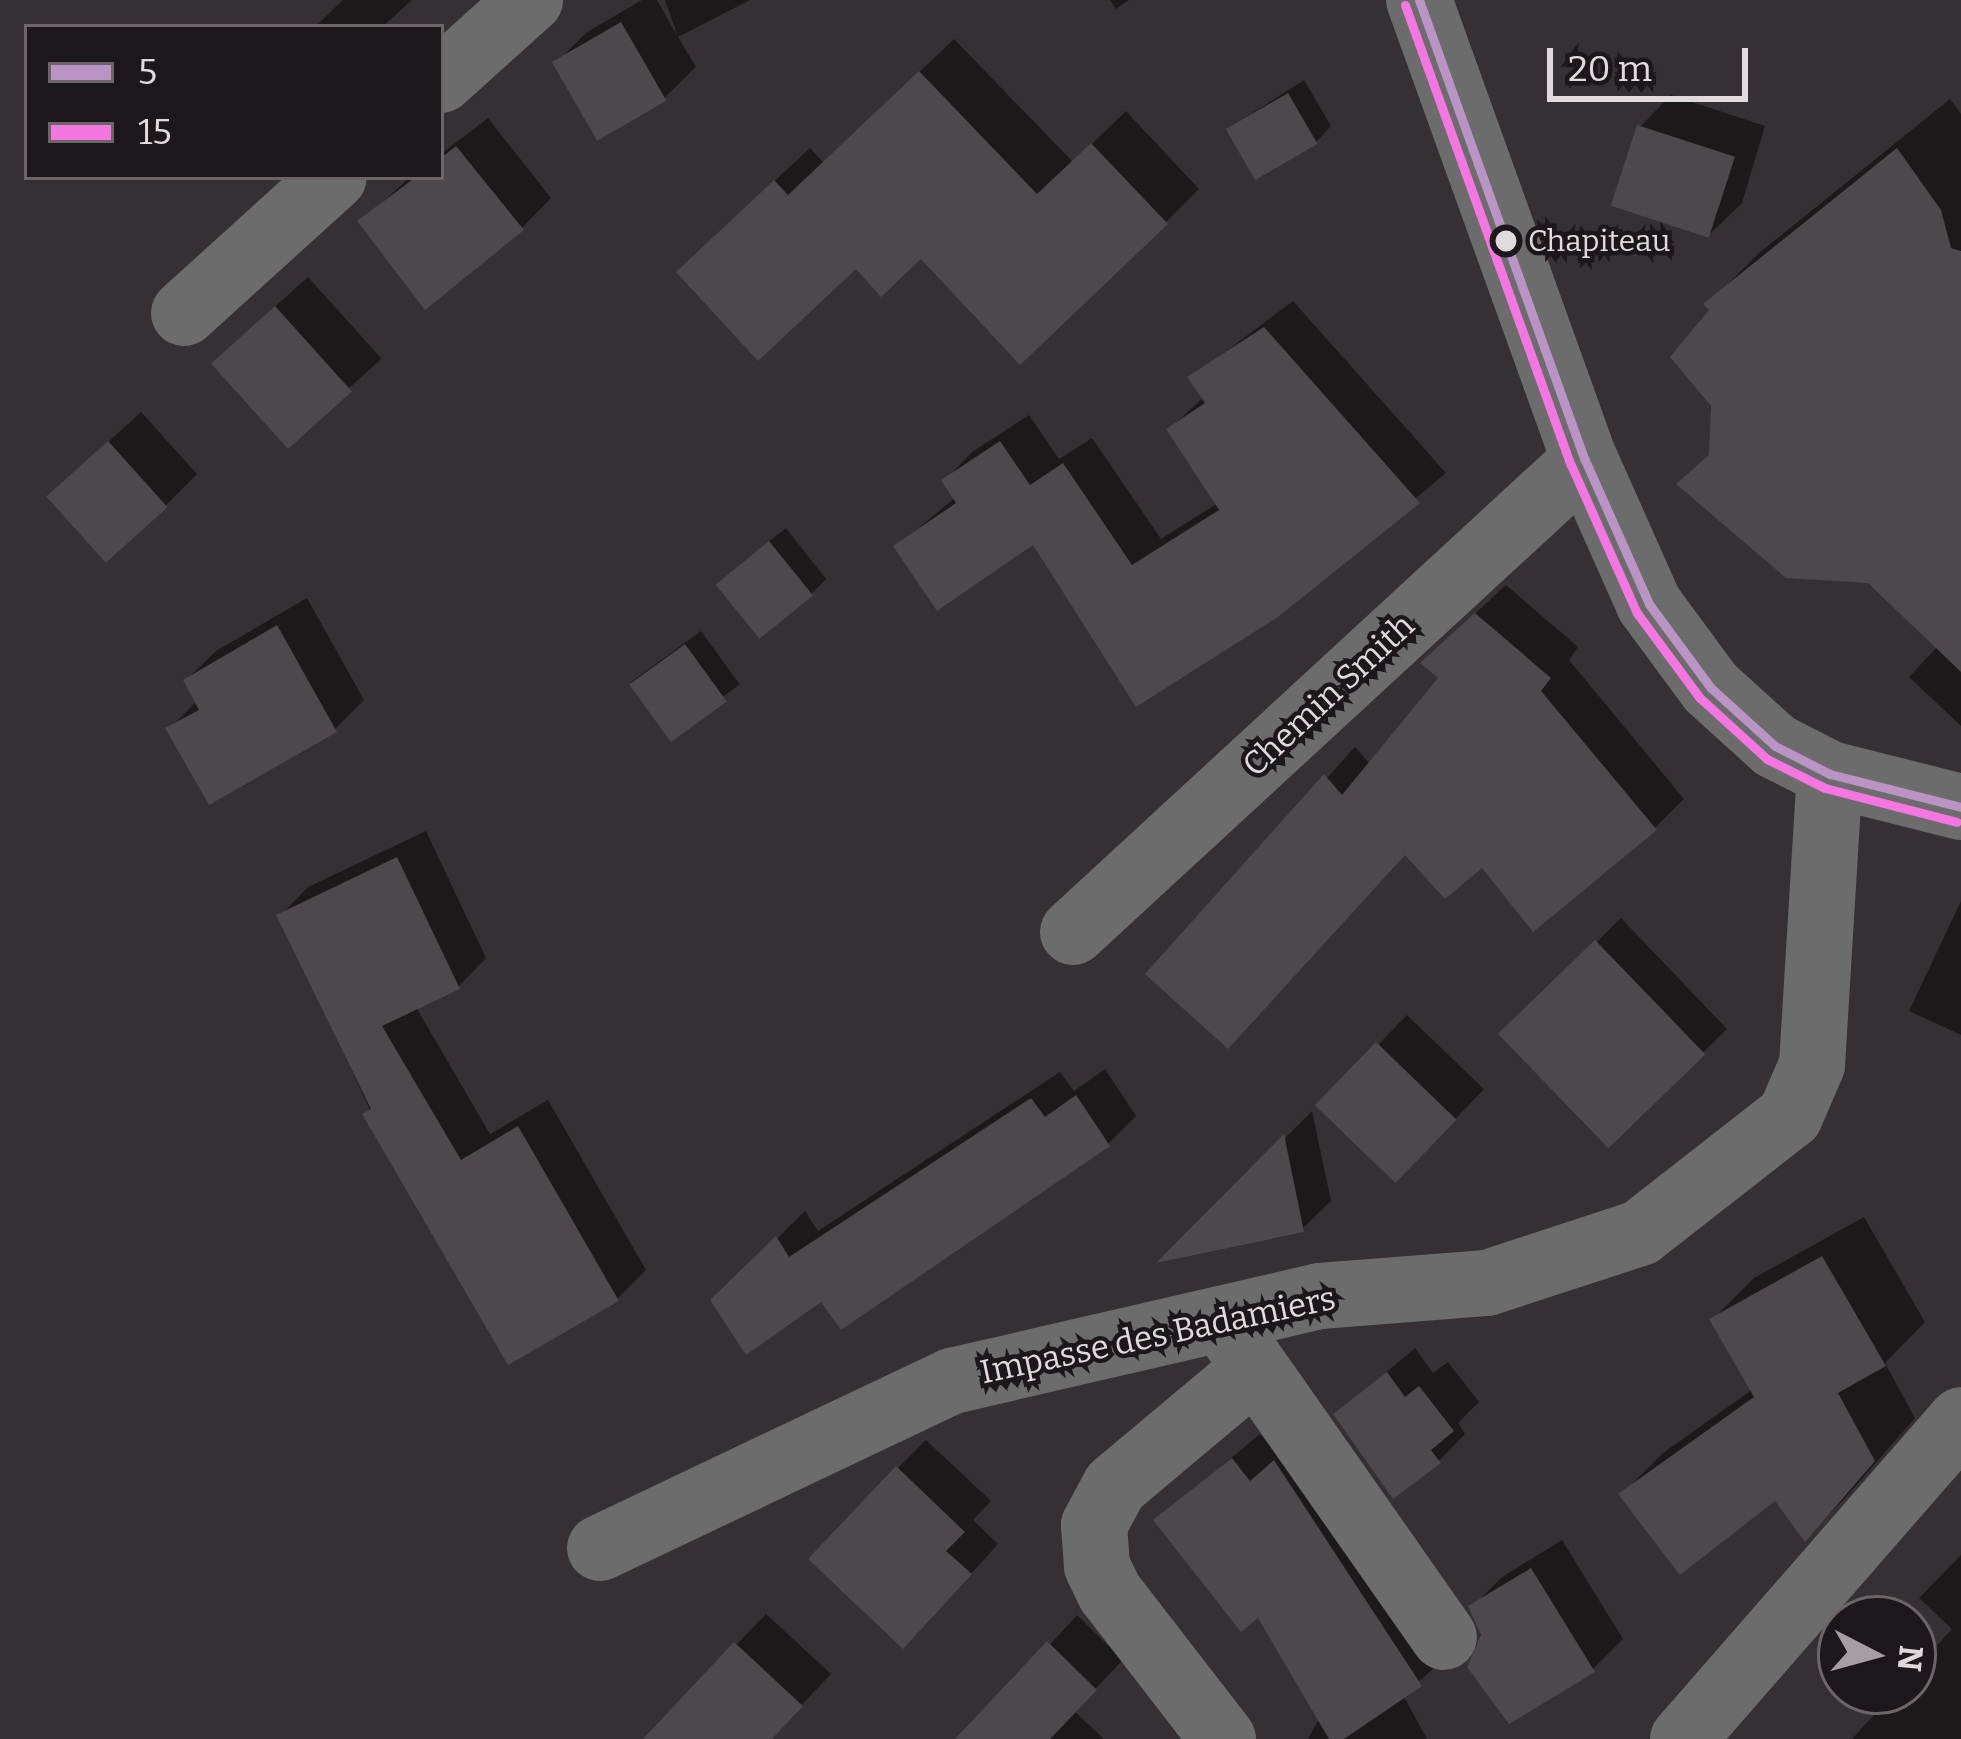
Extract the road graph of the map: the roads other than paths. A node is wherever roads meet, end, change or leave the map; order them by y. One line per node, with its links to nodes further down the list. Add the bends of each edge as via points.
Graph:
1 (530, 0): 3 (street)
2 (1420, 0): 6 (street)
3 (444, 77)
4 (331, 180): 5 (street)
5 (184, 313)
6 (1586, 460): 7 (street, via 1649,604 1711,688 1775,746); 9 (street, Chemin Smith)
7 (1830, 774): 8 (street); 10 (street, Impasse des Badamiers, via 1812,1065 1790,1116 1640,1234 1486,1283 1320,1296)
8 (1961, 807)
9 (1073, 932)
10 (1238, 1345): 12 (street, Impasse des Badamiers, via 952,1382); 13 (street); 14 (street, via 1115,1486 1094,1525 1096,1566 1110,1593)
11 (1961, 1420): 15 (street)
12 (600, 1548)
13 (1444, 1636)
14 (1222, 1739)
15 (1683, 1739)

